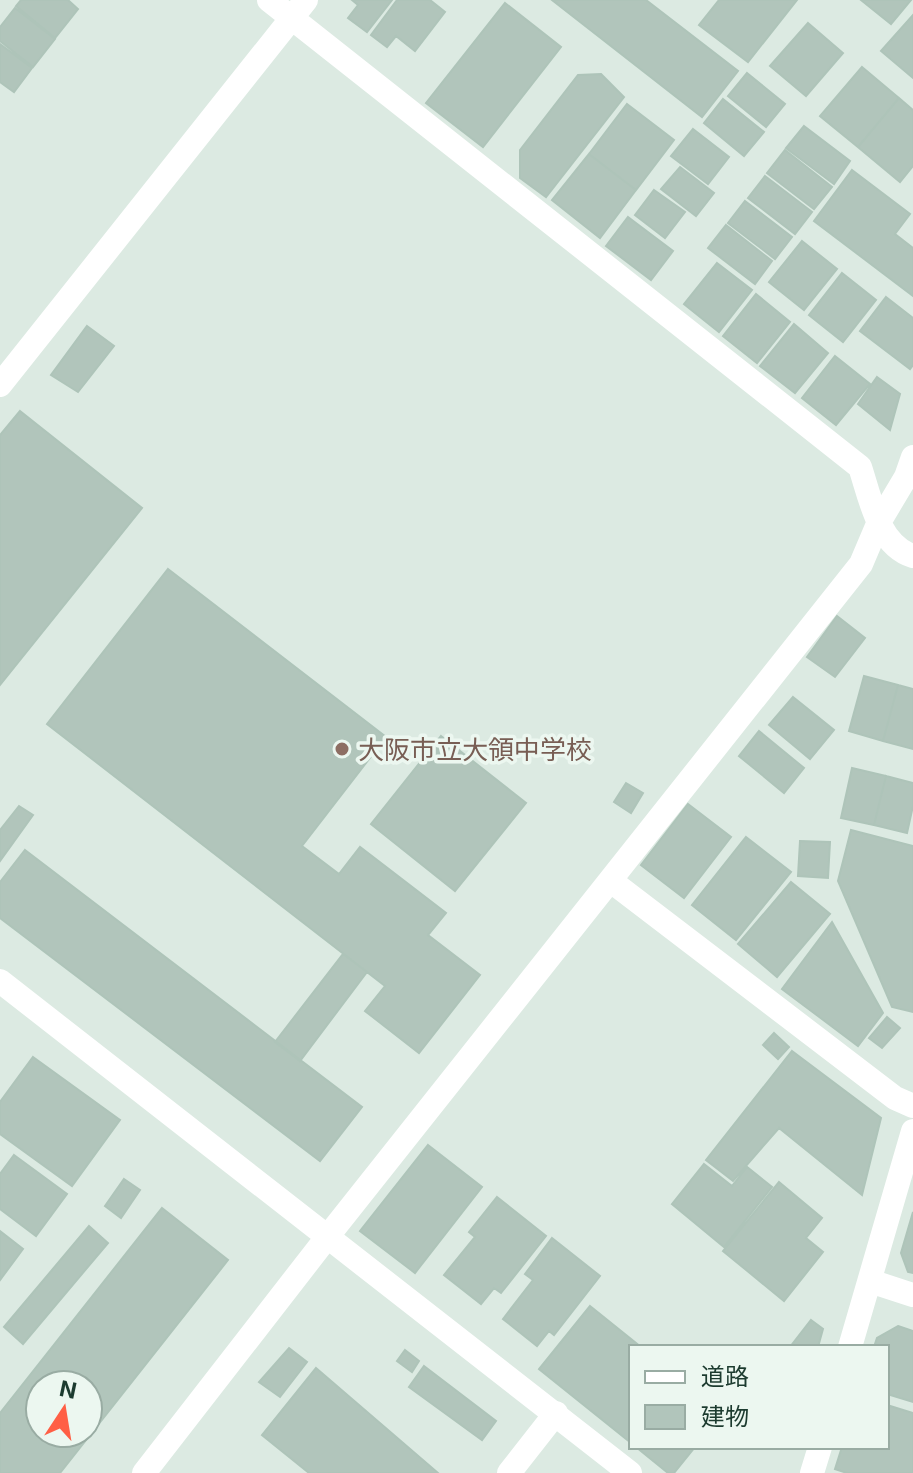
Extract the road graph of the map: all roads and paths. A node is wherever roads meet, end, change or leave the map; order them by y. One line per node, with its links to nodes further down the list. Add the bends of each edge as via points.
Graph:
1 (269, 0): 2 (street)
2 (299, 9): 3 (street); 5 (street, via 860,467)
3 (0, 385)
4 (913, 457): 5 (street)
5 (878, 524): 6 (street); 7 (street, via 861,564)
6 (913, 556)
7 (611, 881): 9 (street, via 895,1098); 11 (street)
8 (0, 981): 11 (street)
9 (913, 1106)
10 (913, 1131): 12 (street)
11 (328, 1236): 15 (street); 17 (street)
12 (870, 1281): 13 (street); 14 (street)
13 (913, 1295)
14 (851, 1345)
15 (556, 1413): 18 (street); 19 (street)
16 (819, 1449): 20 (street)
17 (144, 1473)
18 (509, 1473)
19 (630, 1473)
20 (812, 1473)

